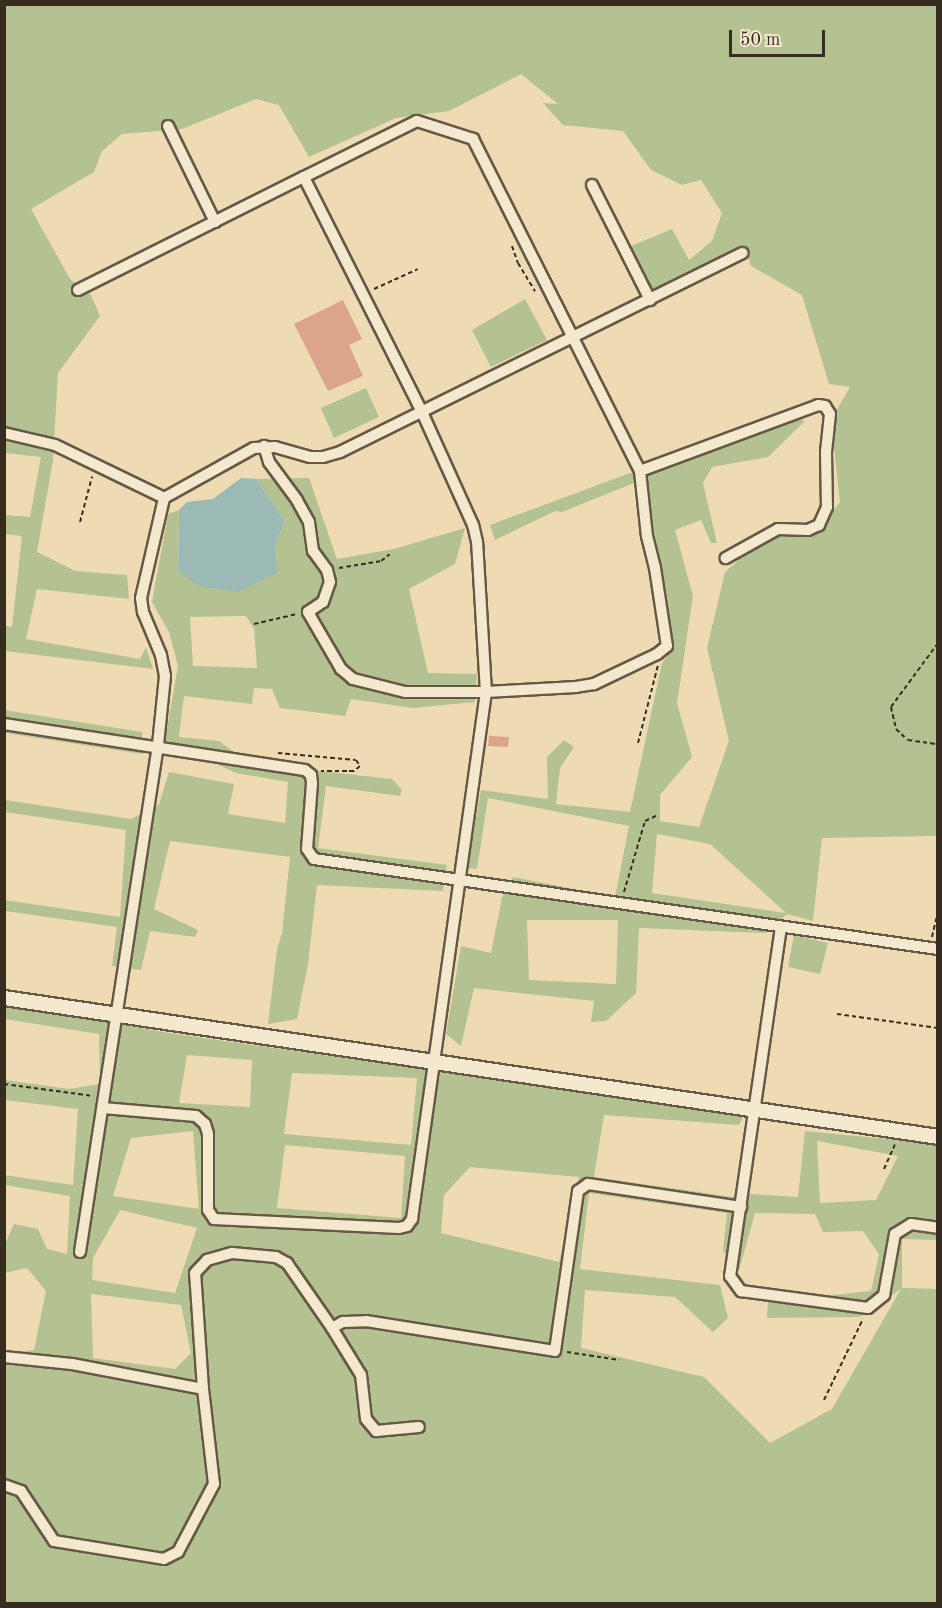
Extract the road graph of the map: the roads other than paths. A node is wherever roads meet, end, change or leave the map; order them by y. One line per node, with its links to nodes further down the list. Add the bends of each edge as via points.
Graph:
1 (168, 126): 4 (street)
2 (304, 177): 4 (street); 8 (street, via 417,121 473,139); 9 (street)
3 (592, 185): 7 (street)
4 (215, 222): 6 (street)
5 (743, 253): 7 (street)
6 (78, 290)
7 (650, 300): 8 (street)
8 (572, 336): 9 (street); 12 (street)
9 (422, 412): 11 (street, via 323,457); 15 (street, via 477,542)
10 (4, 434): 13 (street, via 55,445)
11 (264, 446): 13 (street); 15 (street, via 269,462 309,522 314,551 327,570 330,582 323,602 308,612 341,669 353,679 405,692)
12 (640, 471): 14 (street, via 818,405 825,406 830,414 827,507 819,525 808,530 778,529); 15 (street, via 646,536 667,646 594,684)
13 (164, 498): 17 (street, via 141,598 165,676)
14 (726, 558)
15 (486, 692): 18 (street)
16 (4, 724): 17 (street)
17 (158, 745): 18 (street, via 305,770 312,783 307,849 314,859); 22 (street)
18 (458, 879): 19 (street); 23 (street)
19 (781, 927): 20 (street); 25 (street)
20 (934, 949)
21 (4, 998): 22 (street)
22 (118, 1015): 23 (street); 24 (street)
23 (434, 1062): 24 (street, via 412,1219 399,1228 214,1219 208,1210 206,1124 196,1116); 25 (street)
24 (104, 1103): 29 (street)
25 (756, 1110): 26 (street); 27 (street)
26 (938, 1137)
27 (741, 1207): 28 (street, via 730,1276 741,1291 868,1308 884,1295 895,1234 911,1224); 30 (street, via 588,1184 578,1191 555,1351 366,1321 343,1322)
28 (938, 1228)
29 (80, 1252)
30 (332, 1328): 32 (street, via 287,1263 232,1253 207,1260 195,1273); 33 (street, via 361,1375 366,1419 376,1431)
31 (4, 1357): 32 (street, via 72,1364)
32 (203, 1389): 34 (street, via 214,1484 178,1552 164,1559 54,1541 21,1491)
33 (419, 1427)
34 (4, 1485)

